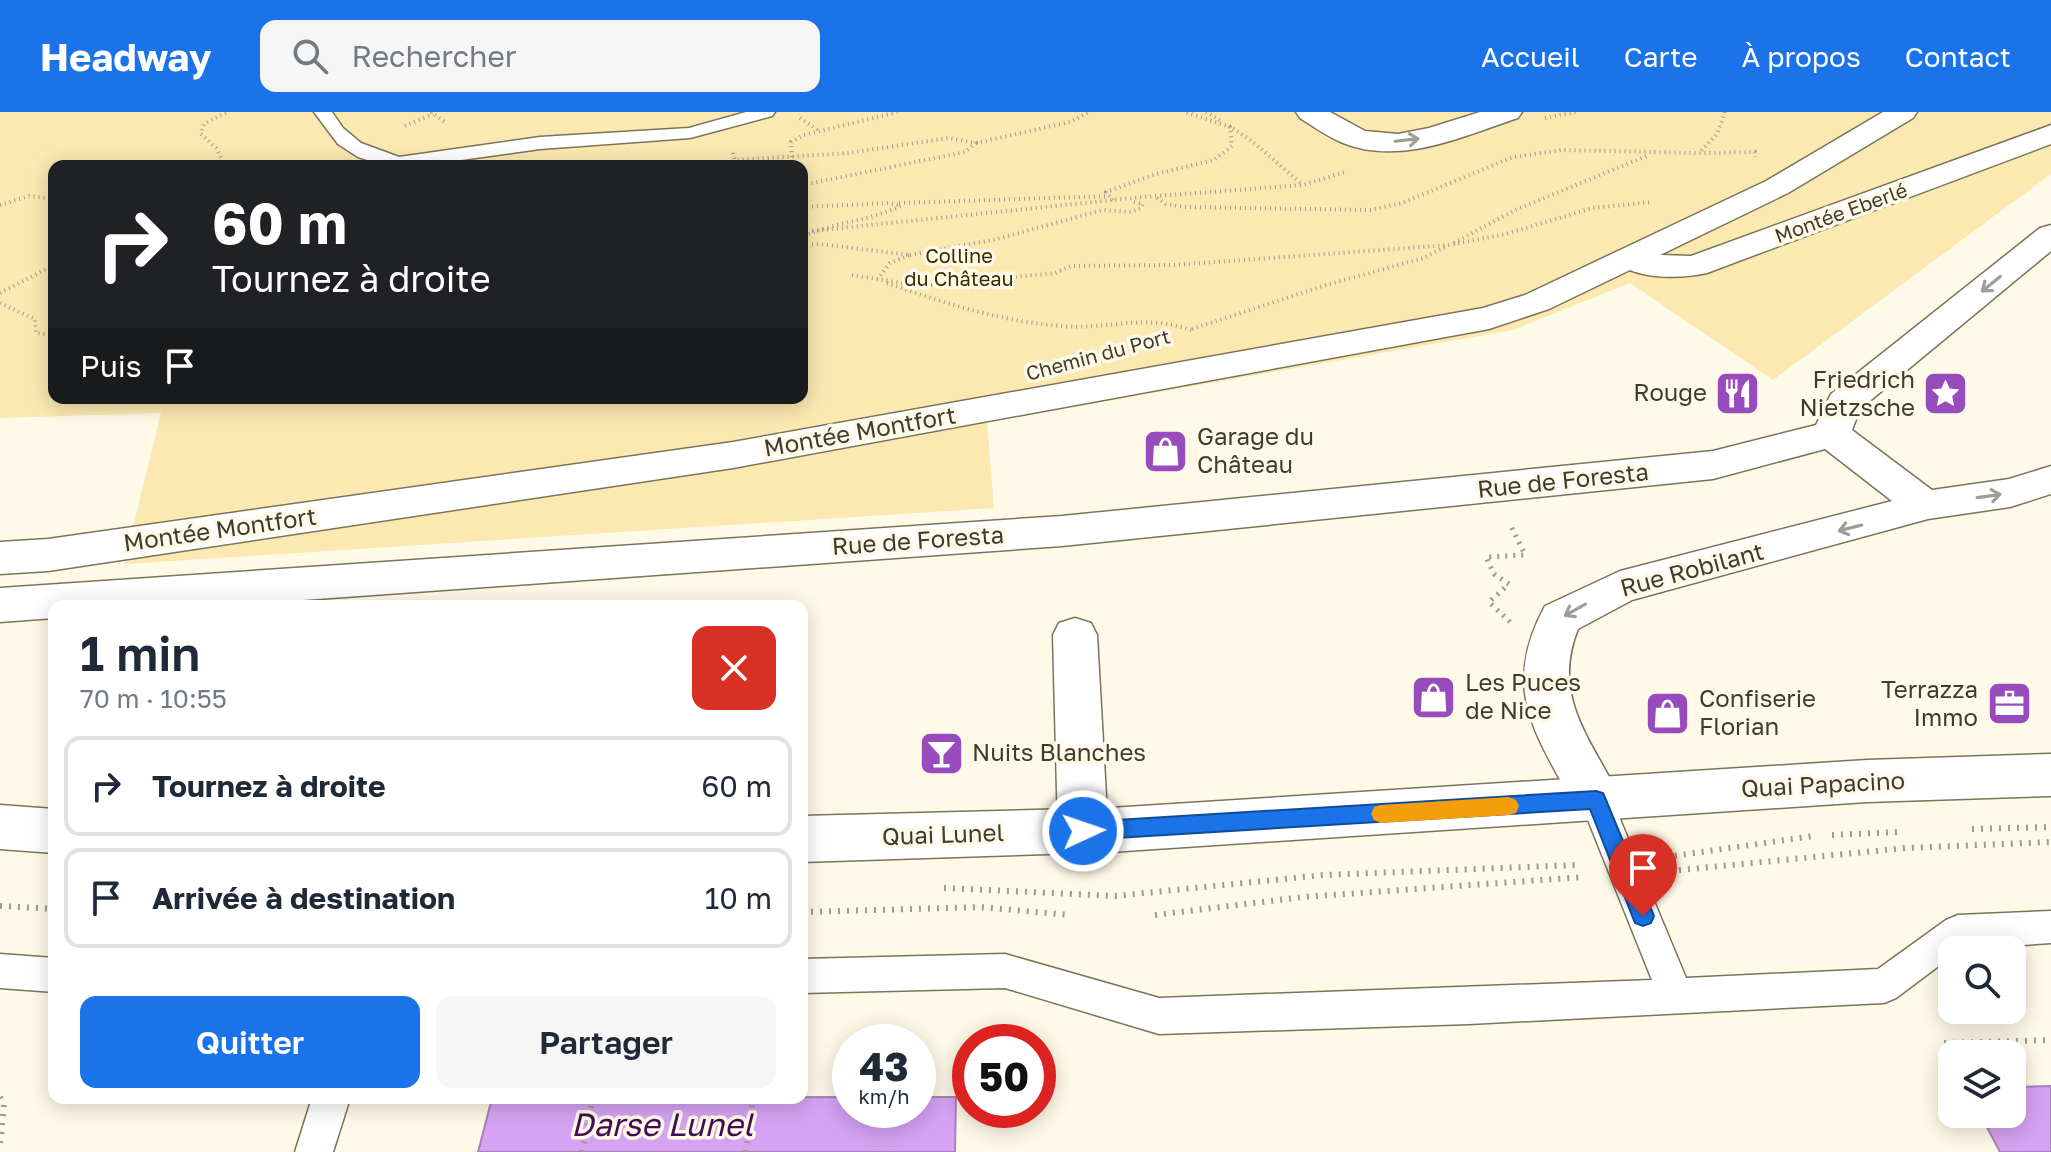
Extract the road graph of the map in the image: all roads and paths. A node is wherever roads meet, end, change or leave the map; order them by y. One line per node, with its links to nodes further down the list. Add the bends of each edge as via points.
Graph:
1 (227, 112): 20 (path, via 204,124 201,134)
2 (323, 112): 21 (lane, via 350,146)
3 (766, 112): 12 (lane)
4 (898, 112): 19 (path, via 791,142)
5 (1089, 112): 16 (path, via 1070,122)
6 (1185, 112): 13 (path)
7 (1206, 112): 13 (path)
8 (1508, 112): 15 (street, one-way to 8)
9 (1725, 112): 17 (path, via 1717,134)
10 (1903, 112): 34 (street, Montée Eberlé, via 1777,187)
11 (1321, 119): 15 (street, via 1360,139)
12 (721, 127): 19 (path, via 735,160); 22 (lane)
13 (1230, 127): 25 (path); 26 (path, via 1232,146 1214,160 1156,174 1106,192)
14 (2051, 134): 41 (street, Montée Eberlé, via 1695,266 1644,265)
15 (1402, 142): 25 (path, via 1339,175)
16 (976, 143): 19 (path, via 948,138); 24 (path, via 965,152)
17 (1699, 153): 18 (path); 23 (path, via 1755,152)
18 (1653, 154): 27 (path, via 1562,150 1513,157 1402,203 1370,210 1185,207); 39 (path, via 1515,210)
19 (792, 157)
20 (223, 160)
21 (384, 160)
22 (420, 160)
23 (1754, 161)
24 (808, 184)
25 (1303, 185): 27 (path)
26 (1109, 196): 29 (path); 31 (path)
27 (1154, 196): 29 (path)
28 (48, 198): 32 (path, via 29,196)
29 (1113, 201): 35 (path); 40 (path, via 1143,204 1131,212 1103,210 997,239)
30 (1667, 201): 39 (path, via 1592,208)
31 (899, 203): 33 (path); 35 (path, via 886,213)
32 (0, 205)
33 (808, 207)
34 (1699, 222): 41 (street, Montée Montfort)
35 (814, 231): 36 (path)
36 (808, 233)
37 (2051, 235): 50 (street, one-way to 50, via 1844,403)
38 (808, 245): 40 (path)
39 (1449, 245): 44 (path, via 1174,265 1071,266 1055,273 920,286); 47 (path, via 1424,258)
40 (910, 255): 44 (path, via 890,263)
41 (1629, 256): 54 (street, Montée Montfort, via 1537,302 1489,318 733,455)
42 (48, 268): 45 (path)
43 (852, 275): 44 (path)
44 (876, 278): 47 (path, Chemin du Port, via 923,297 1039,325 1084,328 1126,322)
45 (0, 293)
46 (0, 303): 48 (path, via 35,319 36,333)
47 (1192, 329): 49 (path, Chemin du Port)
48 (48, 335)
49 (1194, 341)
50 (1831, 434): 52 (street); 55 (street, Rue de Foresta, via 1713,465 1062,531)
51 (2051, 480): 52 (street, one-way to 51, via 2010,493)
52 (1925, 505): 61 (street, Rue Robilant, one-way to 61, via 1620,587 1560,618 1546,655 1545,687)
53 (1525, 555): 57 (path, via 1486,557 1494,574 1509,584)
54 (0, 558)
55 (72, 600)
56 (48, 602): 58 (street, Rue de Foresta)
57 (1489, 602)
58 (0, 605)
59 (1075, 635): 66 (street)
60 (2051, 775): 61 (street, Quai Papacino, via 1867,781)
61 (1596, 800): 66 (street, Quai Papacino); 69 (lane)
62 (0, 827): 65 (street)
63 (2051, 827): 64 (path)
64 (1959, 830)
65 (48, 831)
66 (1083, 831): 68 (street, Quai Lunel)
67 (1913, 831): 69 (path, via 1817,836)
68 (808, 839)
69 (1621, 862): 70 (path, via 1323,875 1115,896); 79 (lane)
70 (941, 888)
71 (0, 906): 72 (path)
72 (48, 909)
73 (808, 912): 74 (path, via 980,907)
74 (1069, 915)
75 (2051, 927): 79 (lane, via 1958,931 1884,986)
76 (0, 971): 77 (lane)
77 (48, 975)
78 (808, 976): 79 (lane, via 1005,971 1159,1016)
79 (1675, 994)
80 (2051, 1040): 81 (path)
81 (2026, 1041)
82 (0, 1097): 86 (path)
83 (329, 1104): 87 (lane)
84 (592, 1104): 88 (path)
85 (752, 1104): 89 (path)
86 (0, 1145)
87 (314, 1152)
88 (582, 1152)
89 (746, 1152)

